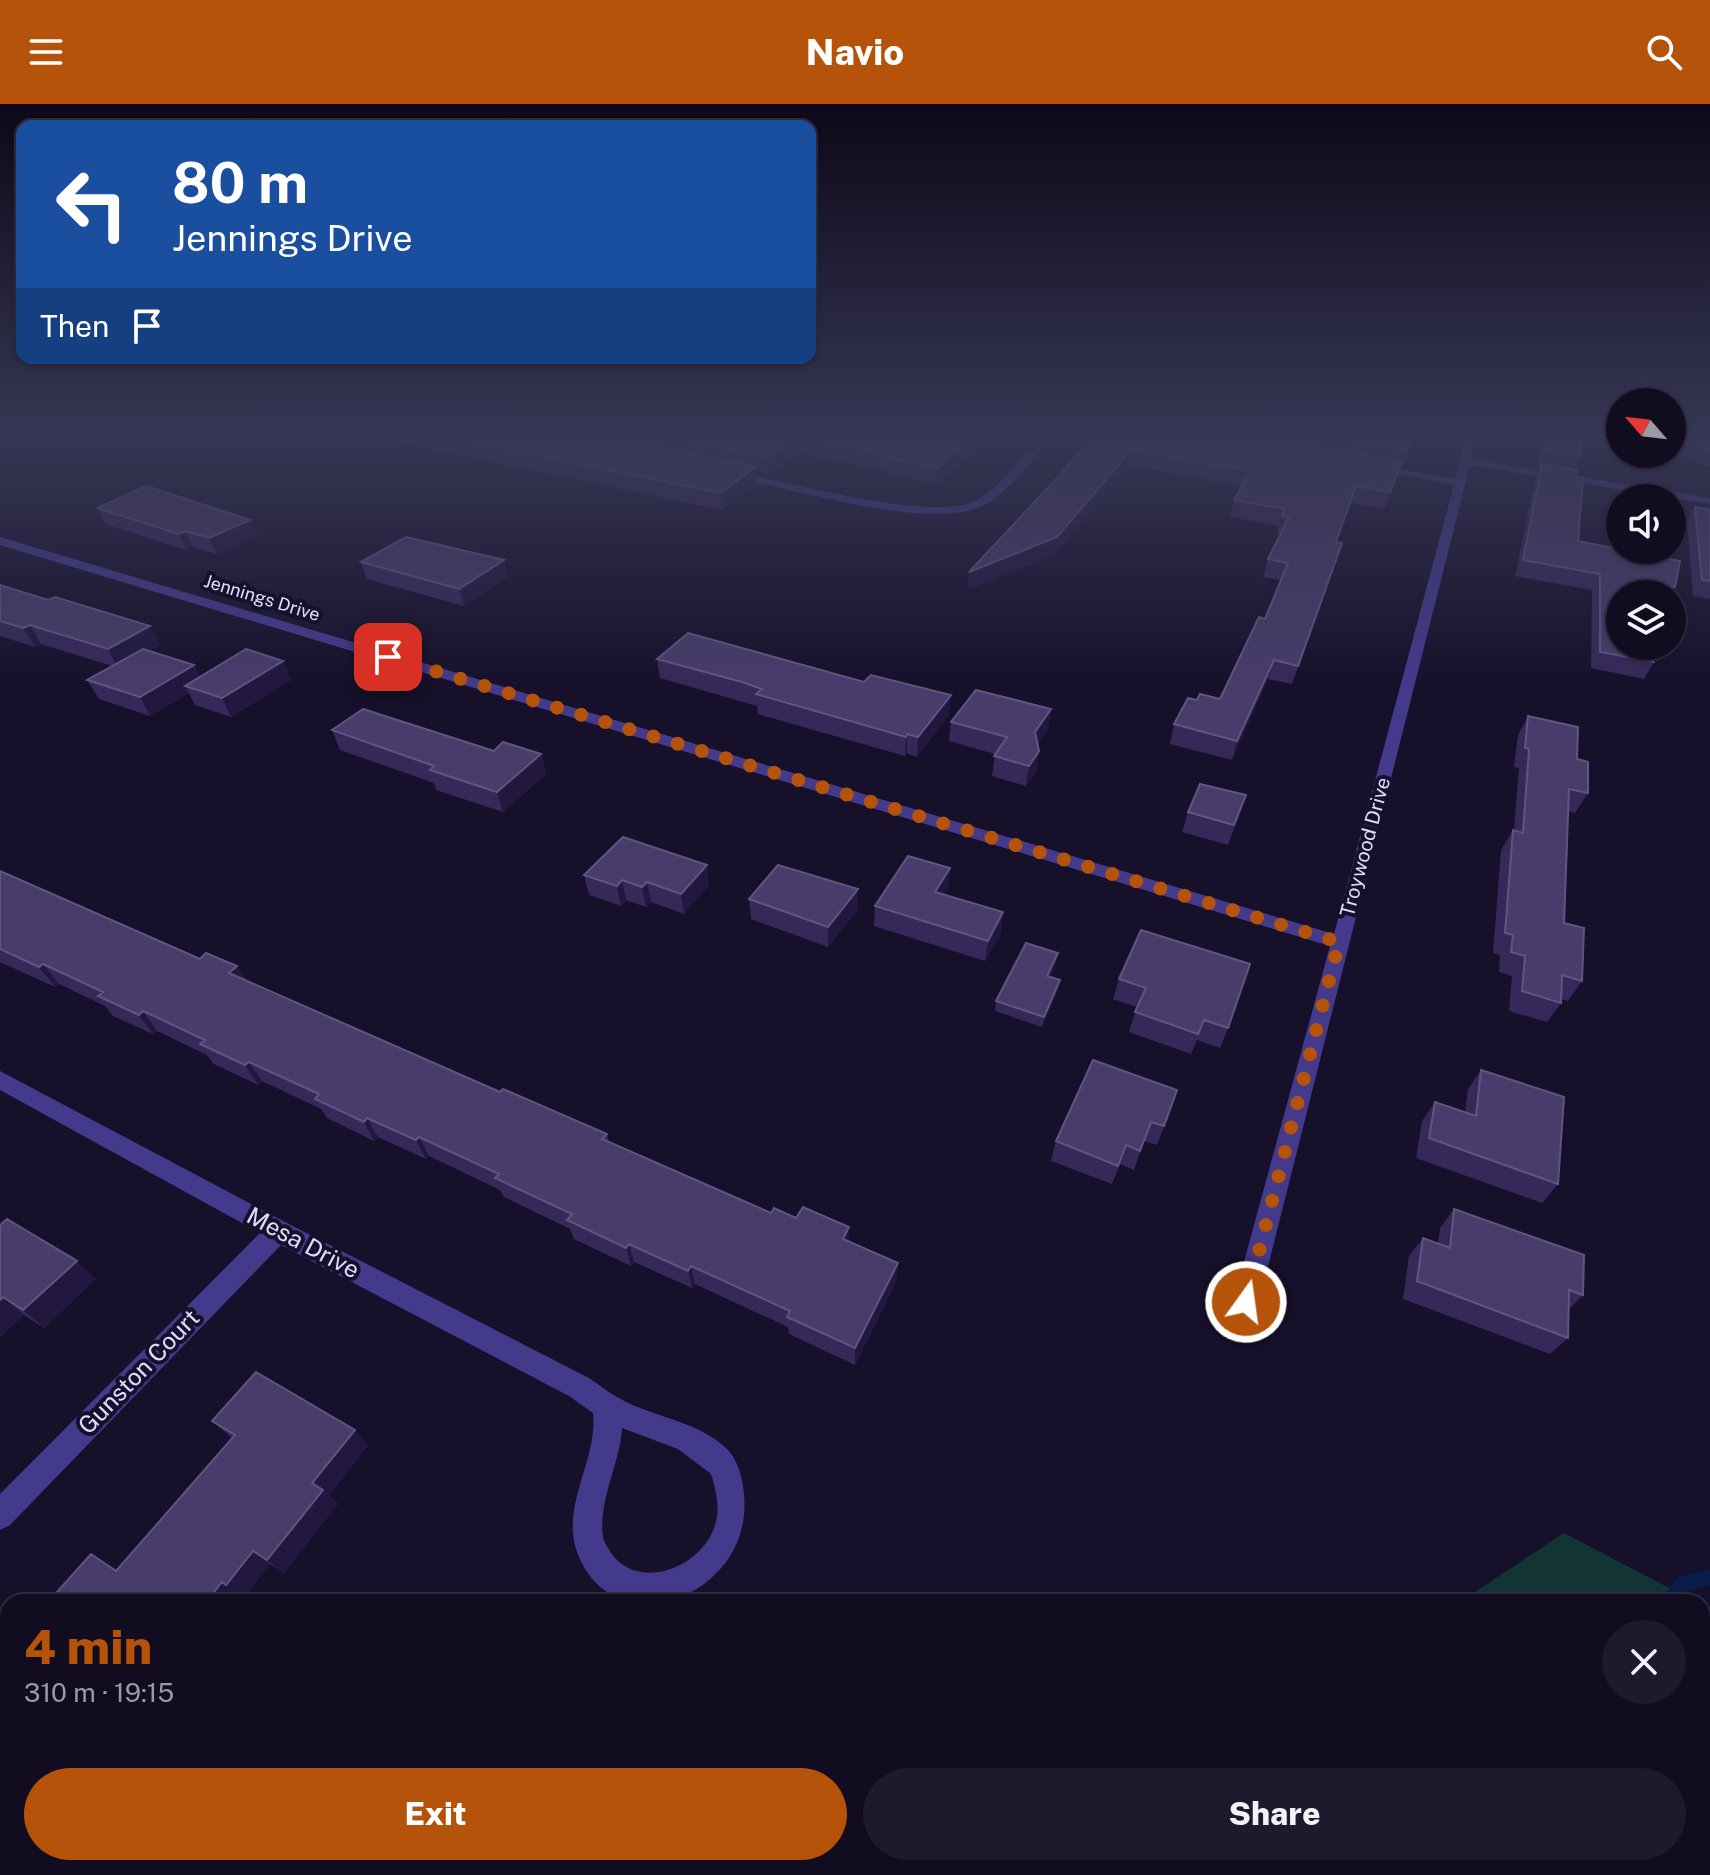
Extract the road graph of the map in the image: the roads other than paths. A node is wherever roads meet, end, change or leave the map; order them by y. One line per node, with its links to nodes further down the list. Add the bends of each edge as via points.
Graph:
1 (1450, 520): 3 (street, Troywood Drive)
2 (0, 541): 3 (street, Jennings Drive)
3 (1339, 942): 6 (street, Troywood Drive)
4 (0, 1080): 5 (street, Mesa Drive)
5 (278, 1231): 7 (street, Mesa Drive, via 579,1387); 8 (street, Gunston Court)
6 (1246, 1302)
7 (606, 1406): 7 (street, Mesa Drive, via 608,1432 590,1507 589,1547 615,1579 642,1590 670,1589 694,1578 717,1552 730,1526 733,1500 722,1463 698,1443)
8 (0, 1515)

